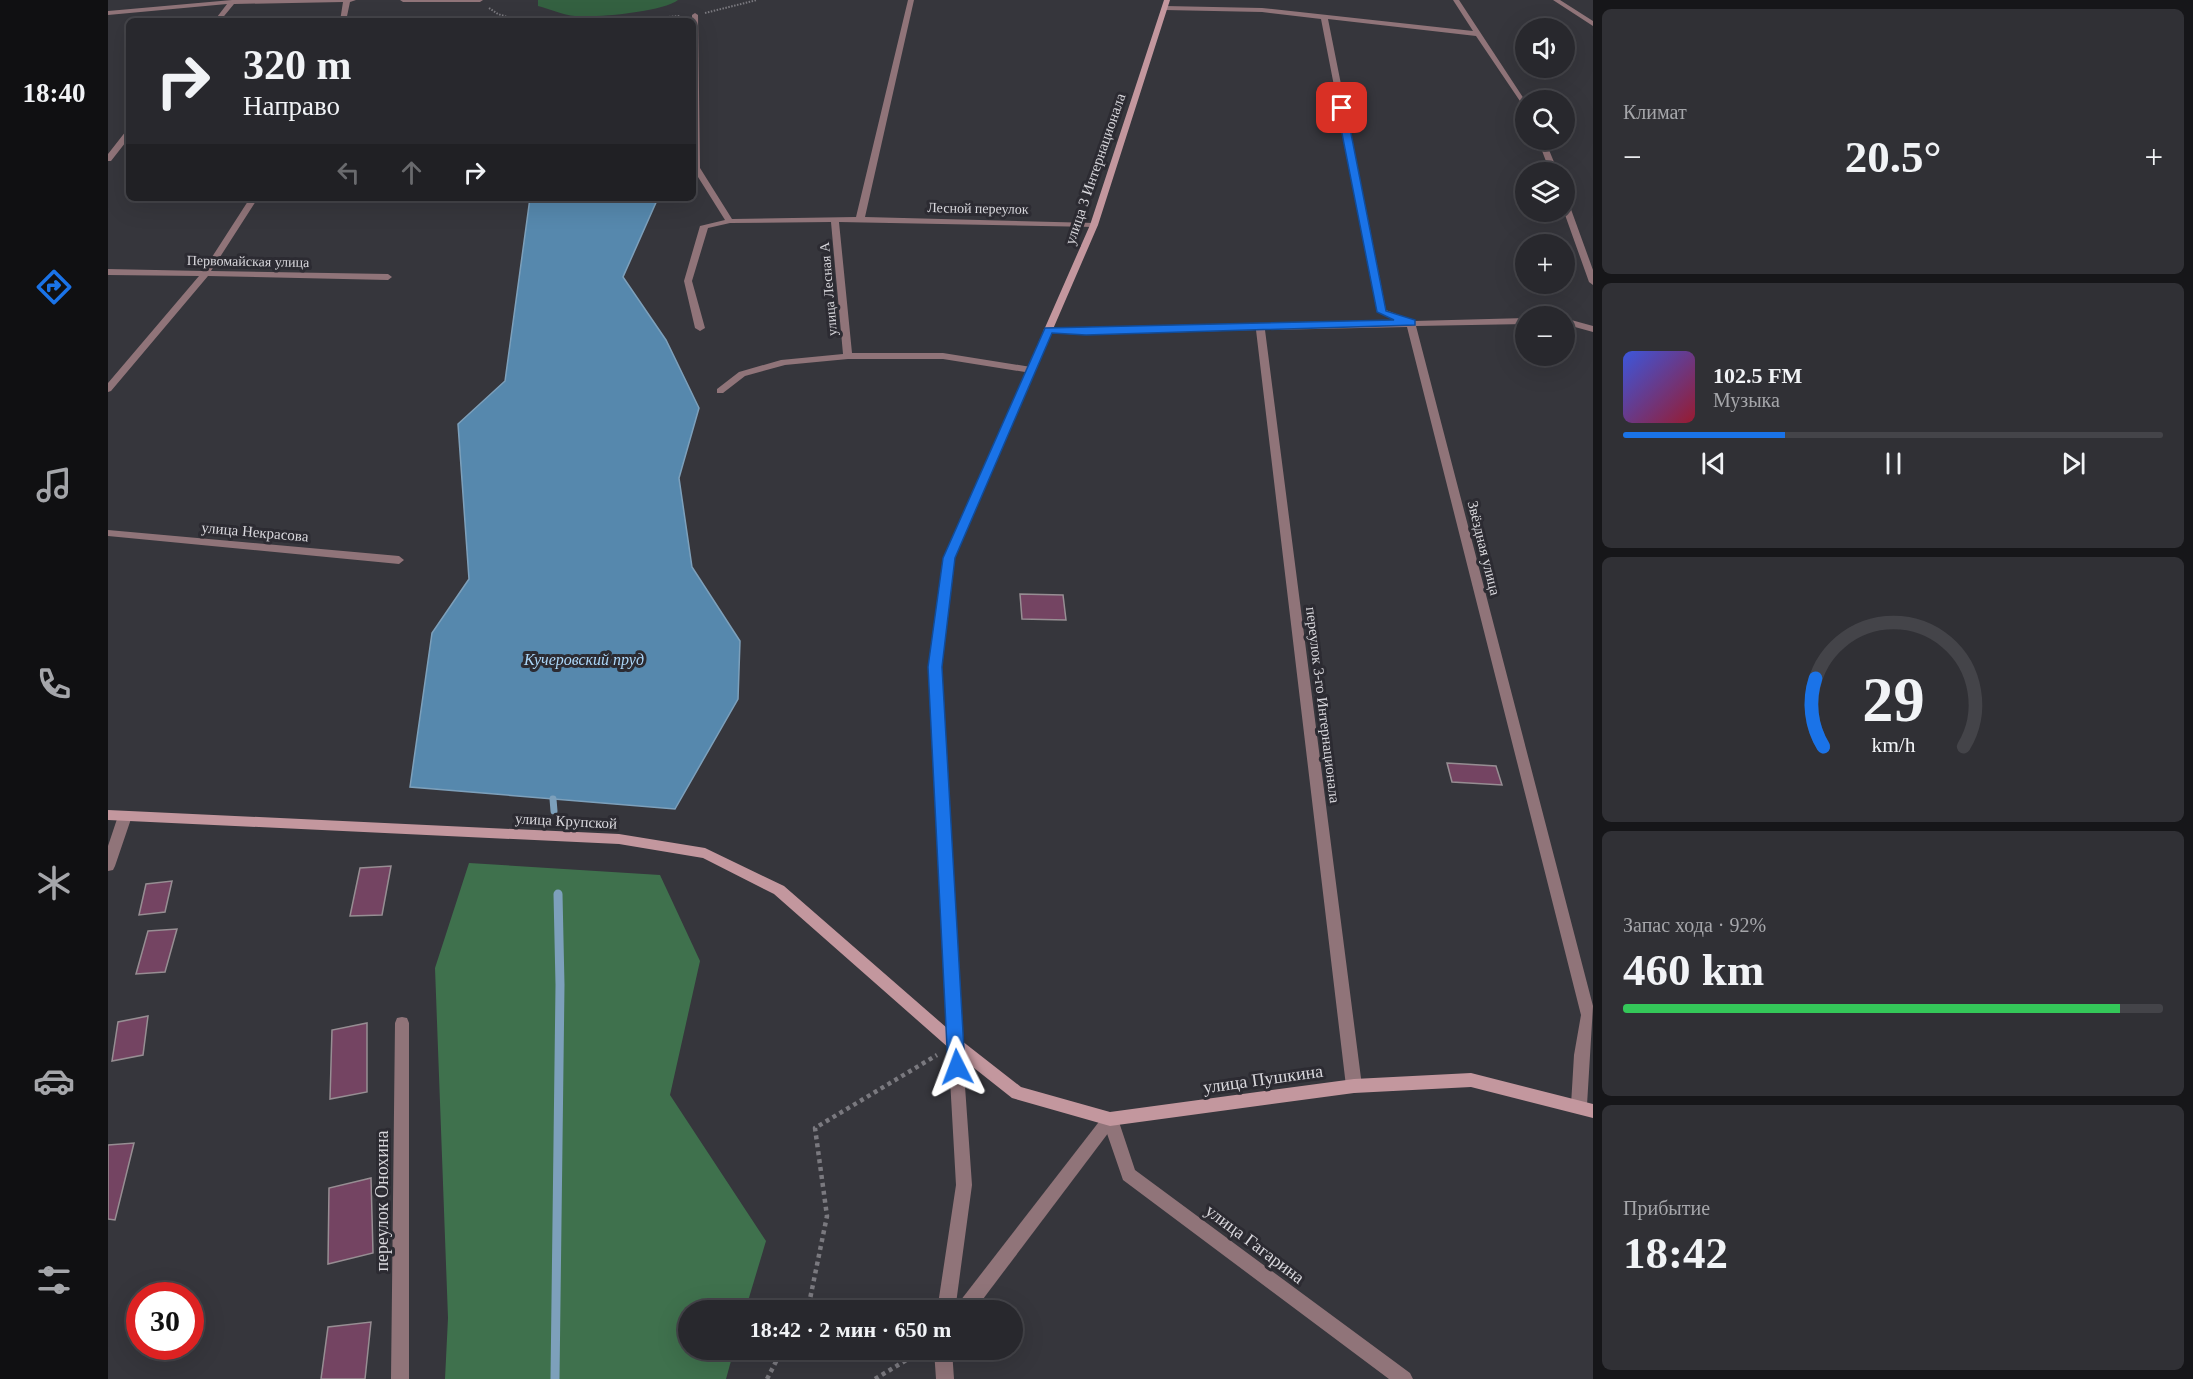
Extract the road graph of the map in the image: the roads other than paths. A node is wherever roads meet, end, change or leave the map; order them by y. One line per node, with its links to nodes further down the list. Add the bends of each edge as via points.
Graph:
1 (347, 0): 2 (street); 8 (street); 14 (street)
2 (353, 0)
3 (403, 0): 4 (street)
4 (479, 0)
5 (911, 0): 24 (street)
6 (1456, 0): 17 (street)
7 (1556, 0): 16 (street)
8 (232, 2): 10 (street); 13 (street)
9 (1166, 4): 12 (street); 27 (street, улица 3 Интернационала)
10 (108, 13)
11 (694, 15): 15 (street)
12 (1324, 17): 17 (street); 33 (street, via 1382,312)
13 (220, 18)
14 (344, 18)
15 (694, 18)
16 (1593, 24)
17 (1478, 34): 18 (street)
18 (1515, 91)
19 (126, 137): 20 (street)
20 (108, 159)
21 (696, 168): 25 (street)
22 (252, 201): 29 (street)
23 (836, 219): 24 (street, Лесной переулок); 25 (street, Лесной переулок); 39 (street, улица Лесная А)
24 (860, 219): 27 (street, Лесной переулок)
25 (730, 221): 35 (street, Лесной переулок, via 704,226 688,281)
26 (1572, 222): 31 (street)
27 (1094, 225): 38 (street, улица 3 Интернационала)
28 (108, 272): 29 (street, Первомайская улица)
29 (206, 273): 30 (street, Первомайская улица); 41 (street)
30 (388, 277)
31 (1593, 282)
32 (1515, 321): 33 (street)
33 (1411, 323): 36 (street); 51 (street, Звёздная улица, via 1588,1015 1581,1055)
34 (1575, 324): 37 (street)
35 (700, 328)
36 (1260, 328): 38 (street); 50 (street, переулок 3-го Интернационала)
37 (1593, 329)
38 (1048, 330): 40 (street, улица 3 Интернационала)
39 (848, 356): 40 (street, via 944,356); 42 (street, via 784,362 742,374)
40 (1031, 370): 49 (street, улица 3 Интернационала, via 949,558 935,667)
41 (108, 389)
42 (720, 391)
43 (108, 533): 44 (street, улица Некрасова)
44 (399, 560)
45 (108, 815): 46 (street, улица Крупской)
46 (125, 816): 47 (street); 49 (street, улица Крупской, via 619,839 705,853 779,890)
47 (108, 866)
48 (402, 1023): 56 (street, переулок Онохина)
49 (955, 1044): 52 (street, улица Пушкина, via 1017,1093); 53 (street, via 964,1185)
50 (1354, 1086): 51 (street, улица Пушкина, via 1471,1080); 52 (street, улица Пушкина)
51 (1586, 1108)
52 (1110, 1119): 54 (street); 58 (street, улица Гагарина, via 1129,1174)
53 (948, 1300)
54 (971, 1300)
55 (944, 1360): 57 (street)
56 (400, 1379)
57 (945, 1379)
58 (1404, 1379)

